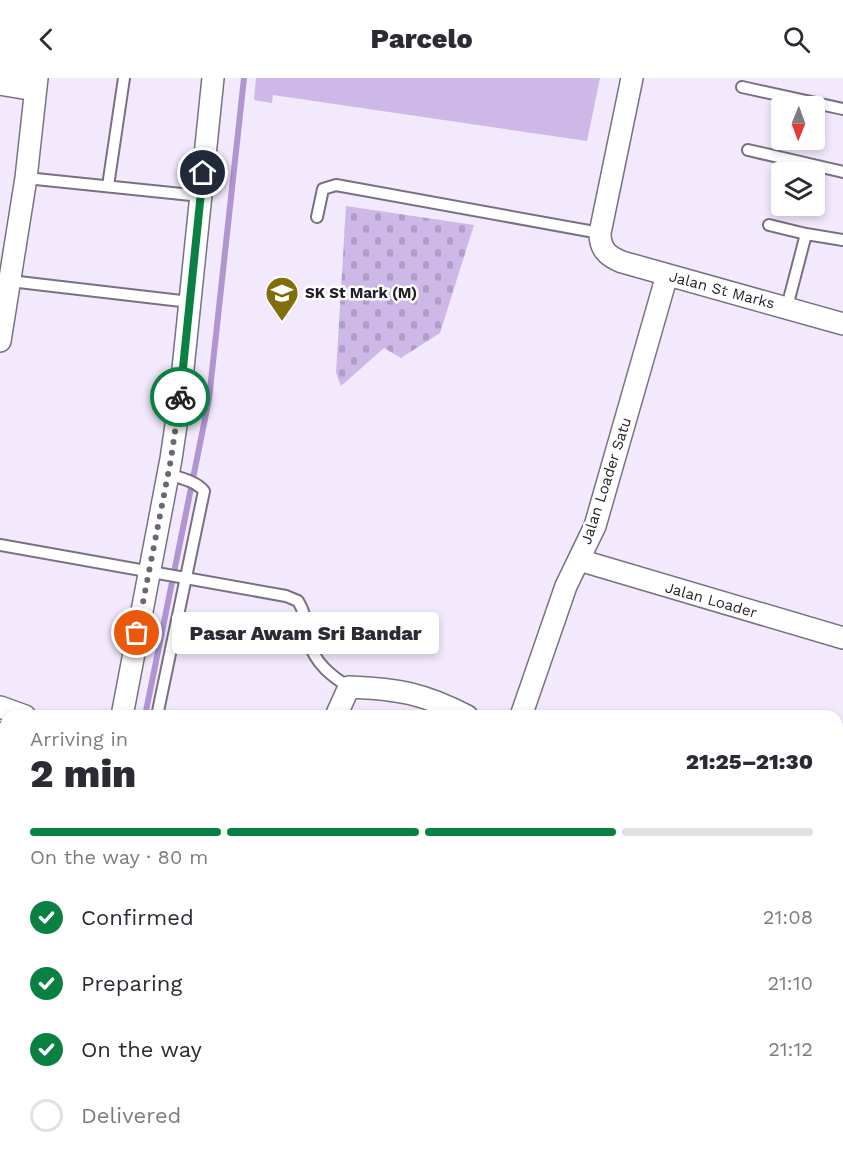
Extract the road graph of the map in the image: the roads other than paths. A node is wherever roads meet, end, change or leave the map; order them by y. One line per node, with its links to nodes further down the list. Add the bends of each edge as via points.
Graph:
1 (124, 78): 11 (lane)
2 (213, 78): 12 (street)
3 (632, 78): 17 (street)
4 (0, 84): 5 (street)
5 (36, 84): 10 (street)
6 (742, 87): 7 (lane)
7 (843, 109)
8 (748, 150): 9 (lane)
9 (843, 172)
10 (26, 178): 11 (lane); 18 (street)
11 (108, 186): 12 (lane)
12 (201, 196): 20 (street)
13 (317, 217): 17 (lane, via 323,189 336,185)
14 (769, 225): 15 (lane)
15 (806, 234): 16 (lane); 21 (lane)
16 (843, 240)
17 (602, 242): 19 (street, Jalan St Marks, via 611,258)
18 (7, 272): 20 (lane); 23 (street)
19 (667, 275): 21 (street, Jalan St Marks); 26 (street, Jalan Loader Satu, via 596,526)
20 (190, 303): 24 (street)
21 (787, 307): 22 (street, Jalan St Marks)
22 (843, 324)
23 (0, 341)
24 (176, 476): 27 (street); 28 (lane, via 204,491)
25 (0, 545): 27 (lane)
26 (579, 560): 29 (street, Jalan Loader); 35 (street, Jalan Loader Satu, via 566,586)
27 (156, 573): 28 (lane); 31 (street)
28 (184, 578): 30 (lane, via 298,601 306,614 309,643 315,656 328,673); 32 (lane)
29 (843, 638)
30 (349, 687): 33 (street); 34 (street, via 410,693)
31 (123, 710)
32 (158, 710)
33 (339, 710)
34 (456, 710)
35 (523, 710)

